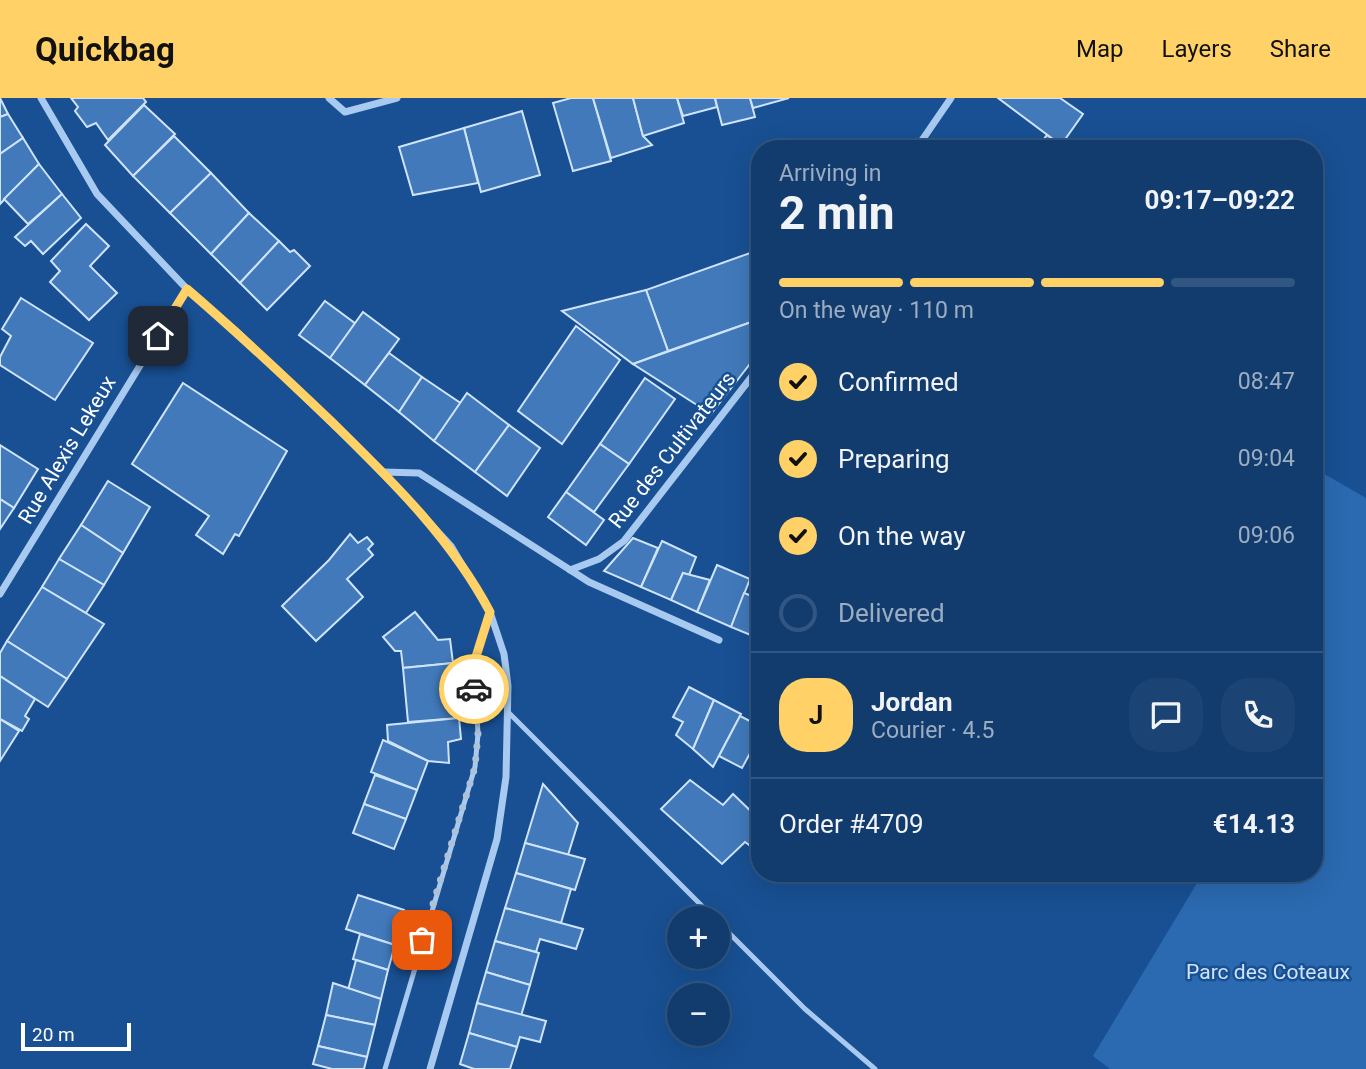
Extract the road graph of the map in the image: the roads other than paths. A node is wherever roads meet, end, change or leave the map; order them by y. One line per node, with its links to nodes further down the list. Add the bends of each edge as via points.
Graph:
1 (41, 98): 6 (street, via 97,194)
2 (329, 98): 3 (street, via 345,113)
3 (397, 98)
4 (951, 98): 5 (street)
5 (922, 140)
6 (187, 289): 8 (street); 10 (street, Rue Alexis Lekeux)
7 (751, 378): 9 (street, Rue des Cultivateurs, via 625,541)
8 (383, 472): 9 (street, via 419,473); 11 (street, via 451,546)
9 (570, 570): 12 (street)
10 (0, 594)
11 (490, 612): 13 (street, via 504,654); 16 (lane, via 474,663 475,767)
12 (719, 640)
13 (509, 713): 14 (lane); 17 (street, via 497,839)
14 (702, 906)
15 (730, 934): 18 (lane, via 805,1009)
16 (385, 1069)
17 (430, 1069)
18 (875, 1069)

